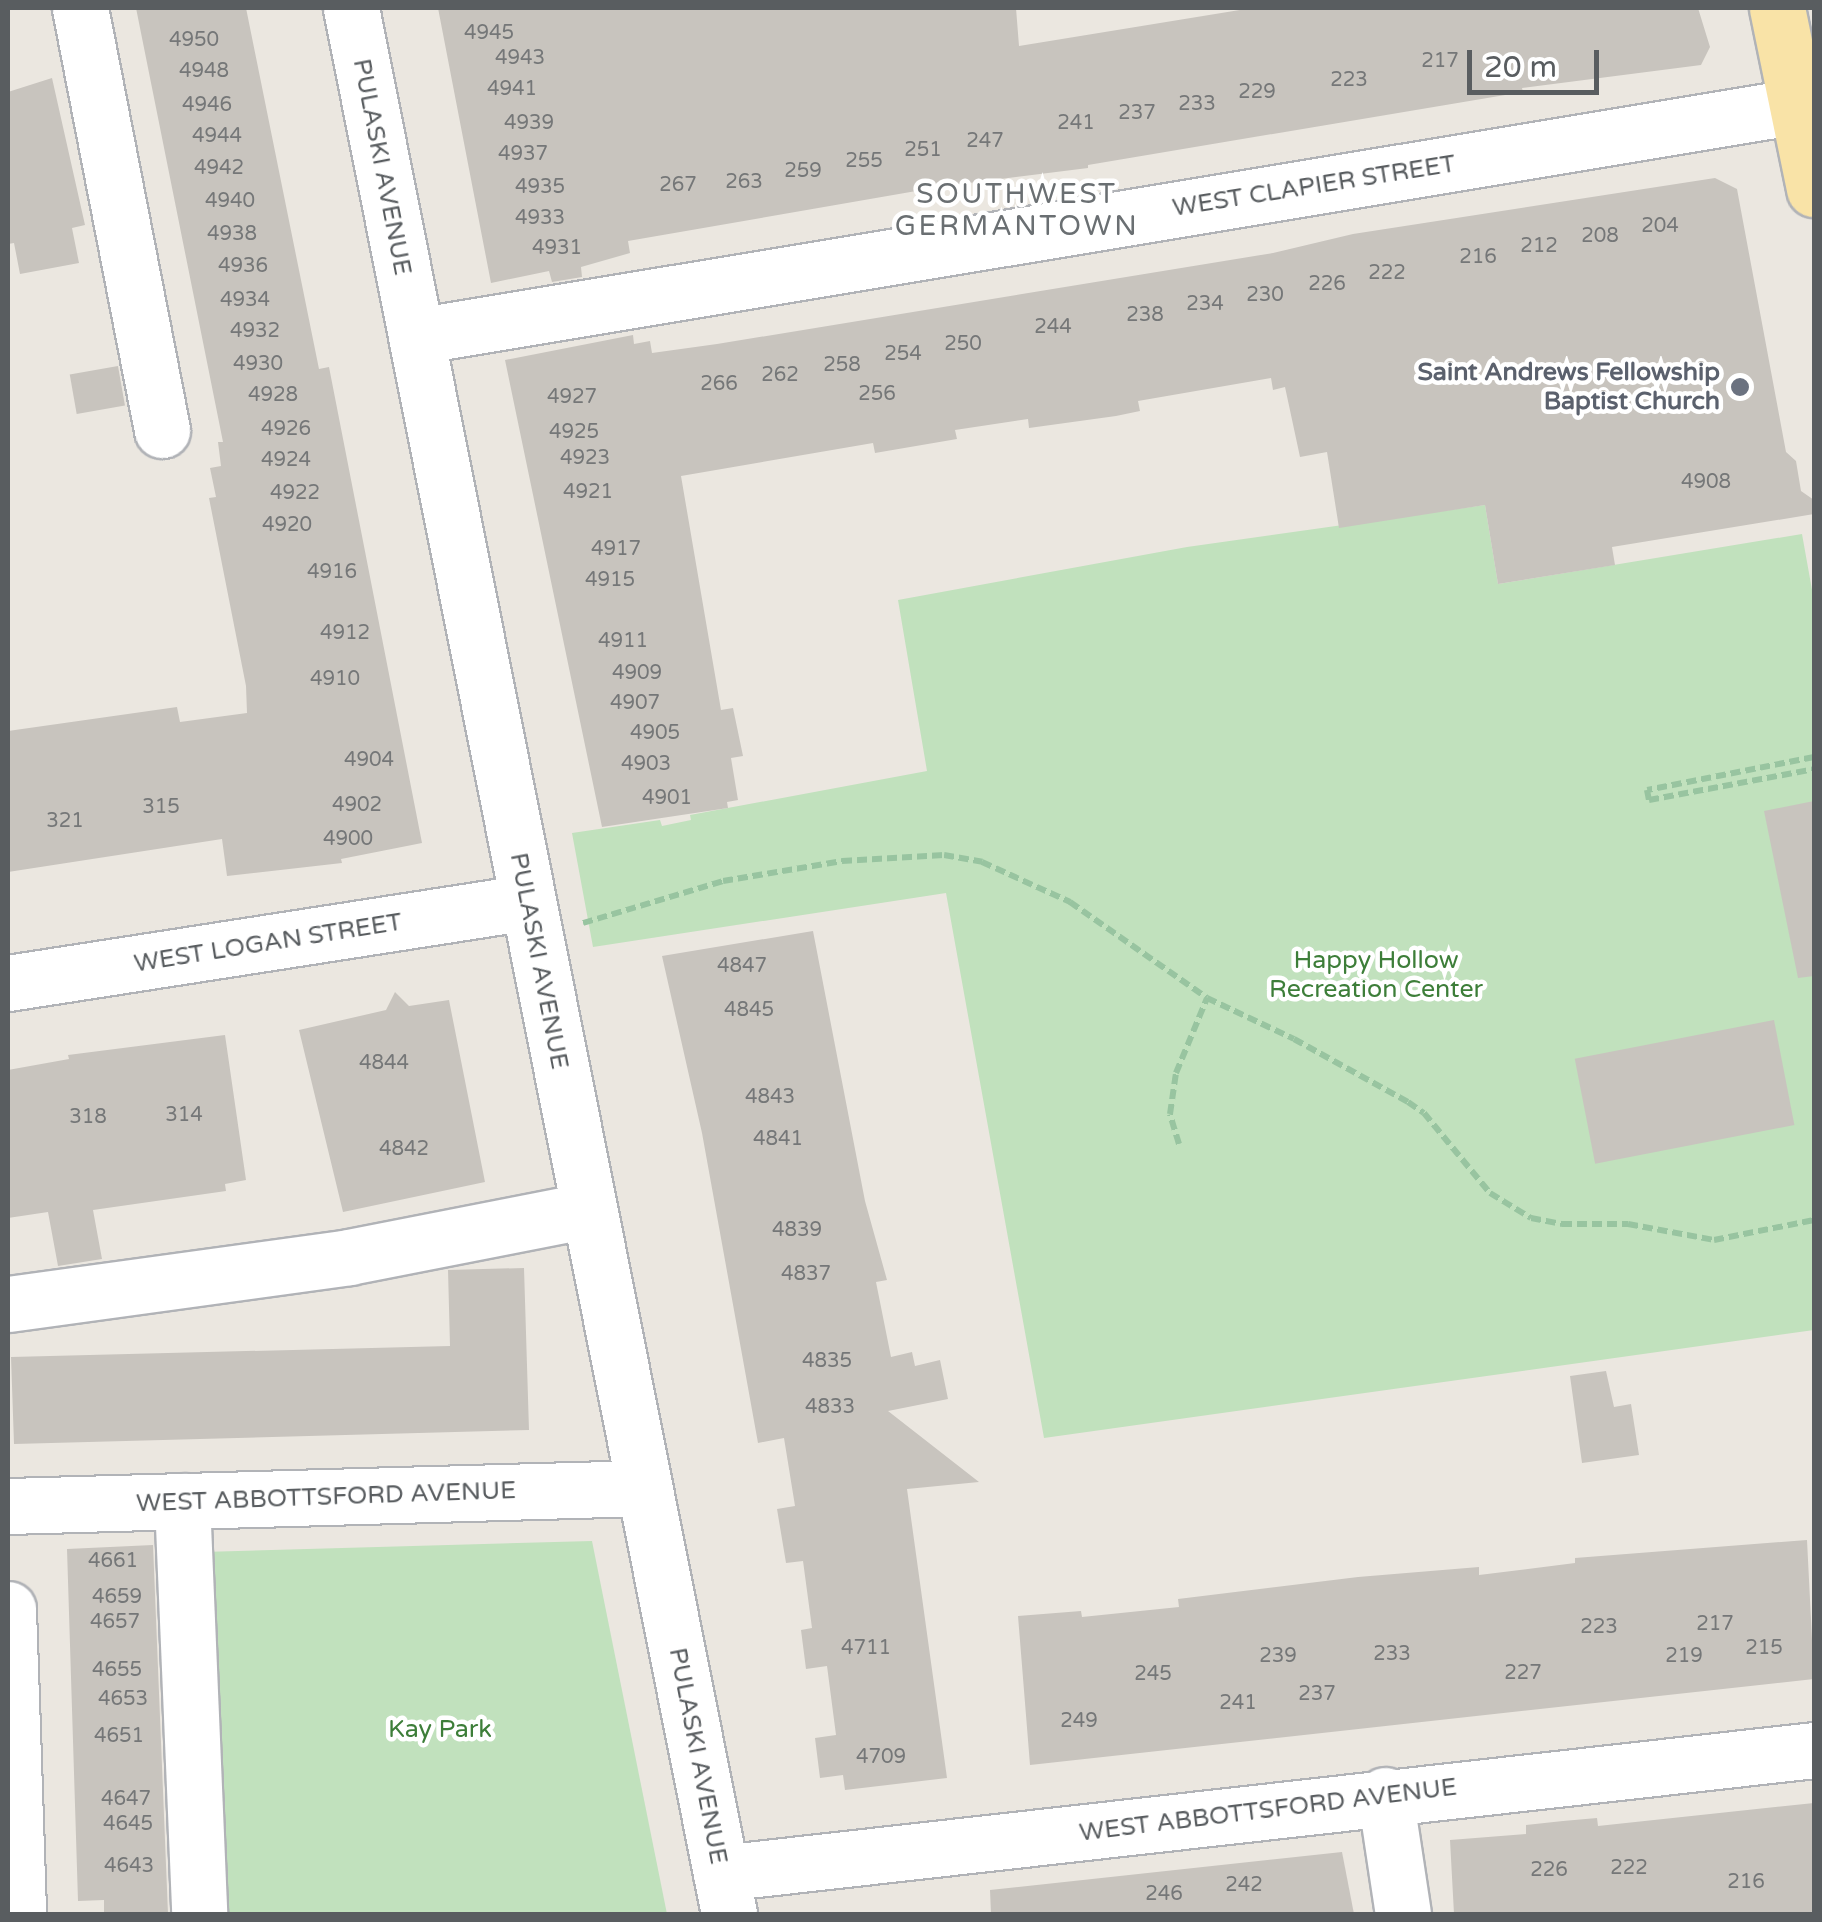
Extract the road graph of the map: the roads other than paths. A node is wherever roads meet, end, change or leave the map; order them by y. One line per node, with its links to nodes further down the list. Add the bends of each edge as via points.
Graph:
1 (80, 8): 7 (street)
2 (351, 8): 6 (street, PULASKI AVENUE)
3 (1777, 8): 4 (main road)
4 (1798, 106): 5 (main road); 6 (street, WEST CLAPIER STREET)
5 (1814, 188)
6 (416, 336): 8 (street, PULASKI AVENUE)
7 (162, 430)
8 (528, 902): 9 (street, WEST LOGAN STREET); 10 (street, PULASKI AVENUE)
9 (8, 983)
10 (588, 1210): 11 (street, via 348,1258); 12 (street, PULASKI AVENUE)
11 (8, 1304)
12 (644, 1488): 13 (street, WEST ABBOTTSFORD AVENUE); 18 (street, PULASKI AVENUE)
13 (182, 1501): 14 (street, WEST ABBOTTSFORD AVENUE); 20 (street)
14 (8, 1506)
15 (8, 1610): 19 (street)
16 (1814, 1750): 17 (street, WEST ABBOTTSFORD AVENUE)
17 (1385, 1795): 18 (street, WEST ABBOTTSFORD AVENUE); 21 (street)
18 (725, 1894)
19 (18, 1914)
20 (198, 1914)
21 (1403, 1914)

